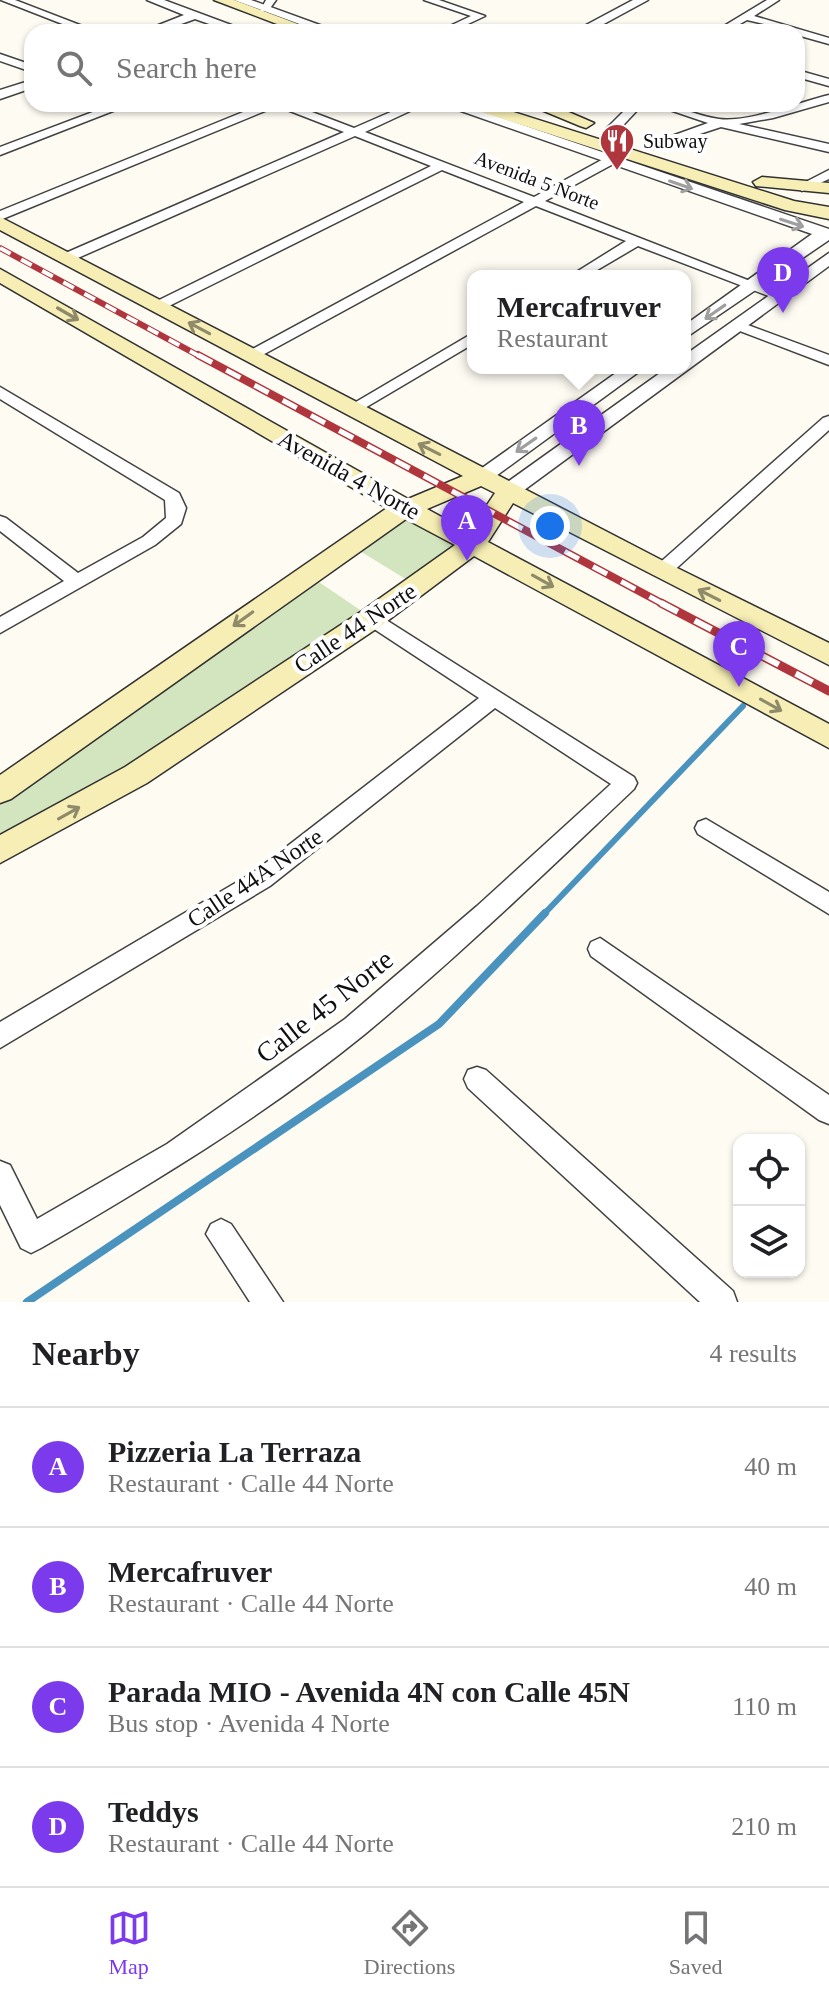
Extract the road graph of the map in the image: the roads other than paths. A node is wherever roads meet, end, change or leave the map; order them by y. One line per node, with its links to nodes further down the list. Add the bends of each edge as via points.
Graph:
1 (6, 0): 14 (street)
2 (153, 0): 11 (street)
3 (201, 0): 18 (main road)
4 (221, 0): 19 (main road)
5 (240, 0): 10 (street)
6 (429, 0): 21 (street, via 480,16)
7 (642, 0): 22 (street)
8 (661, 0): 23 (street)
9 (774, 0): 13 (street)
10 (268, 4): 20 (street)
11 (195, 15): 12 (street); 15 (street)
12 (211, 20): 16 (street); 17 (street)
13 (738, 20): 24 (street); 25 (street); 26 (street)
14 (71, 24)
15 (170, 24)
16 (200, 24)
17 (222, 24)
18 (268, 24)
19 (289, 24)
20 (314, 24)
21 (461, 24)
22 (595, 24)
23 (614, 24)
24 (732, 24)
25 (748, 24)
26 (758, 24)
27 (805, 34): 28 (street)
28 (827, 38): 30 (street)
29 (805, 42): 30 (street)
30 (810, 44): 31 (street)
31 (829, 49)
32 (0, 57): 33 (street)
33 (24, 68)
34 (24, 74): 37 (street)
35 (805, 76): 36 (street)
36 (829, 83)
37 (0, 84)
38 (24, 87): 39 (street)
39 (0, 95)
40 (829, 98): 41 (street)
41 (805, 105)
42 (104, 112): 61 (street)
43 (254, 112): 70 (street)
44 (302, 112): 57 (street, Avenida 5 Norte)
45 (401, 112): 57 (street)
46 (474, 112): 62 (street)
47 (495, 112): 56 (main road)
48 (558, 112): 53 (main road)
49 (629, 112): 58 (street)
50 (699, 112): 54 (street)
51 (706, 112): 55 (street)
52 (783, 112): 55 (street)
53 (566, 115): 56 (main road, via 562,125); 58 (main road)
54 (720, 123): 55 (street); 59 (street)
55 (744, 124): 60 (street)
56 (538, 127): 62 (main road)
57 (355, 132): 63 (street, Avenida 5 Norte); 74 (street)
58 (610, 132): 59 (main road)
59 (650, 146): 66 (main road)
60 (829, 148)
61 (0, 151)
62 (618, 156): 64 (main road); 69 (street); 71 (main road, via 779,202)
63 (443, 165): 69 (street, Avenida 5 Norte); 80 (street)
64 (635, 169): 71 (street, one-way to 71)
65 (829, 174): 67 (street)
66 (763, 183): 67 (main road); 71 (main road, via 800,194)
67 (802, 187): 68 (main road)
68 (829, 188)
69 (537, 201): 73 (street, Avenida 5 Norte); 84 (street)
70 (0, 216)
71 (828, 222): 78 (street)
72 (0, 223): 74 (main road)
73 (638, 240): 76 (street); 78 (street, Avenida 5 Norte)
74 (66, 258): 80 (main road)
75 (829, 258): 79 (street)
76 (587, 270)
77 (2, 278): 94 (main road, Avenida 4 Norte, one-way to 94)
78 (754, 285): 79 (street, Avenida 5 Norte); 82 (street, one-way to 82)
79 (779, 295): 81 (street)
80 (158, 306): 84 (main road, one-way to 80)
81 (737, 325): 85 (street); 86 (street)
82 (691, 329)
83 (467, 342): 90 (street)
84 (252, 355): 90 (main road)
85 (691, 360)
86 (829, 360)
87 (627, 374): 92 (street, one-way to 92)
88 (671, 374): 93 (street, Calle 44 Norte)
89 (0, 392): 98 (street, via 173,497 175,520 149,541)
90 (352, 409): 92 (main road, one-way to 90)
91 (829, 421): 97 (street)
92 (482, 477): 93 (main road); 94 (main road)
93 (509, 491): 96 (main road, Calle 44 Norte); 97 (main road)
94 (406, 509): 96 (main road, Avenida 4 Norte); 104 (main road, one-way to 104)
95 (0, 522): 98 (street)
96 (475, 543): 99 (main road, Calle 44 Norte); 103 (main road, Avenida 4 Norte, one-way to 103)
97 (662, 571): 101 (main road, one-way to 97)
98 (76, 581): 100 (street)
99 (372, 618): 102 (street); 106 (main road, Calle 44 Norte, one-way to 99, via 136,775)
100 (0, 626)
101 (829, 655)
102 (494, 697): 109 (street, Calle 44A Norte, via 262,879); 112 (street, Calle 45 Norte, via 626,783 354,1027 177,1154 31,1238)
103 (829, 737)
104 (0, 791)
105 (706, 828): 107 (street)
106 (0, 850)
107 (829, 904)
108 (600, 949): 111 (street)
109 (0, 1036)
110 (477, 1079): 115 (street)
111 (829, 1111)
112 (0, 1175)
113 (221, 1234): 114 (street)
114 (268, 1302)
115 (722, 1302)

